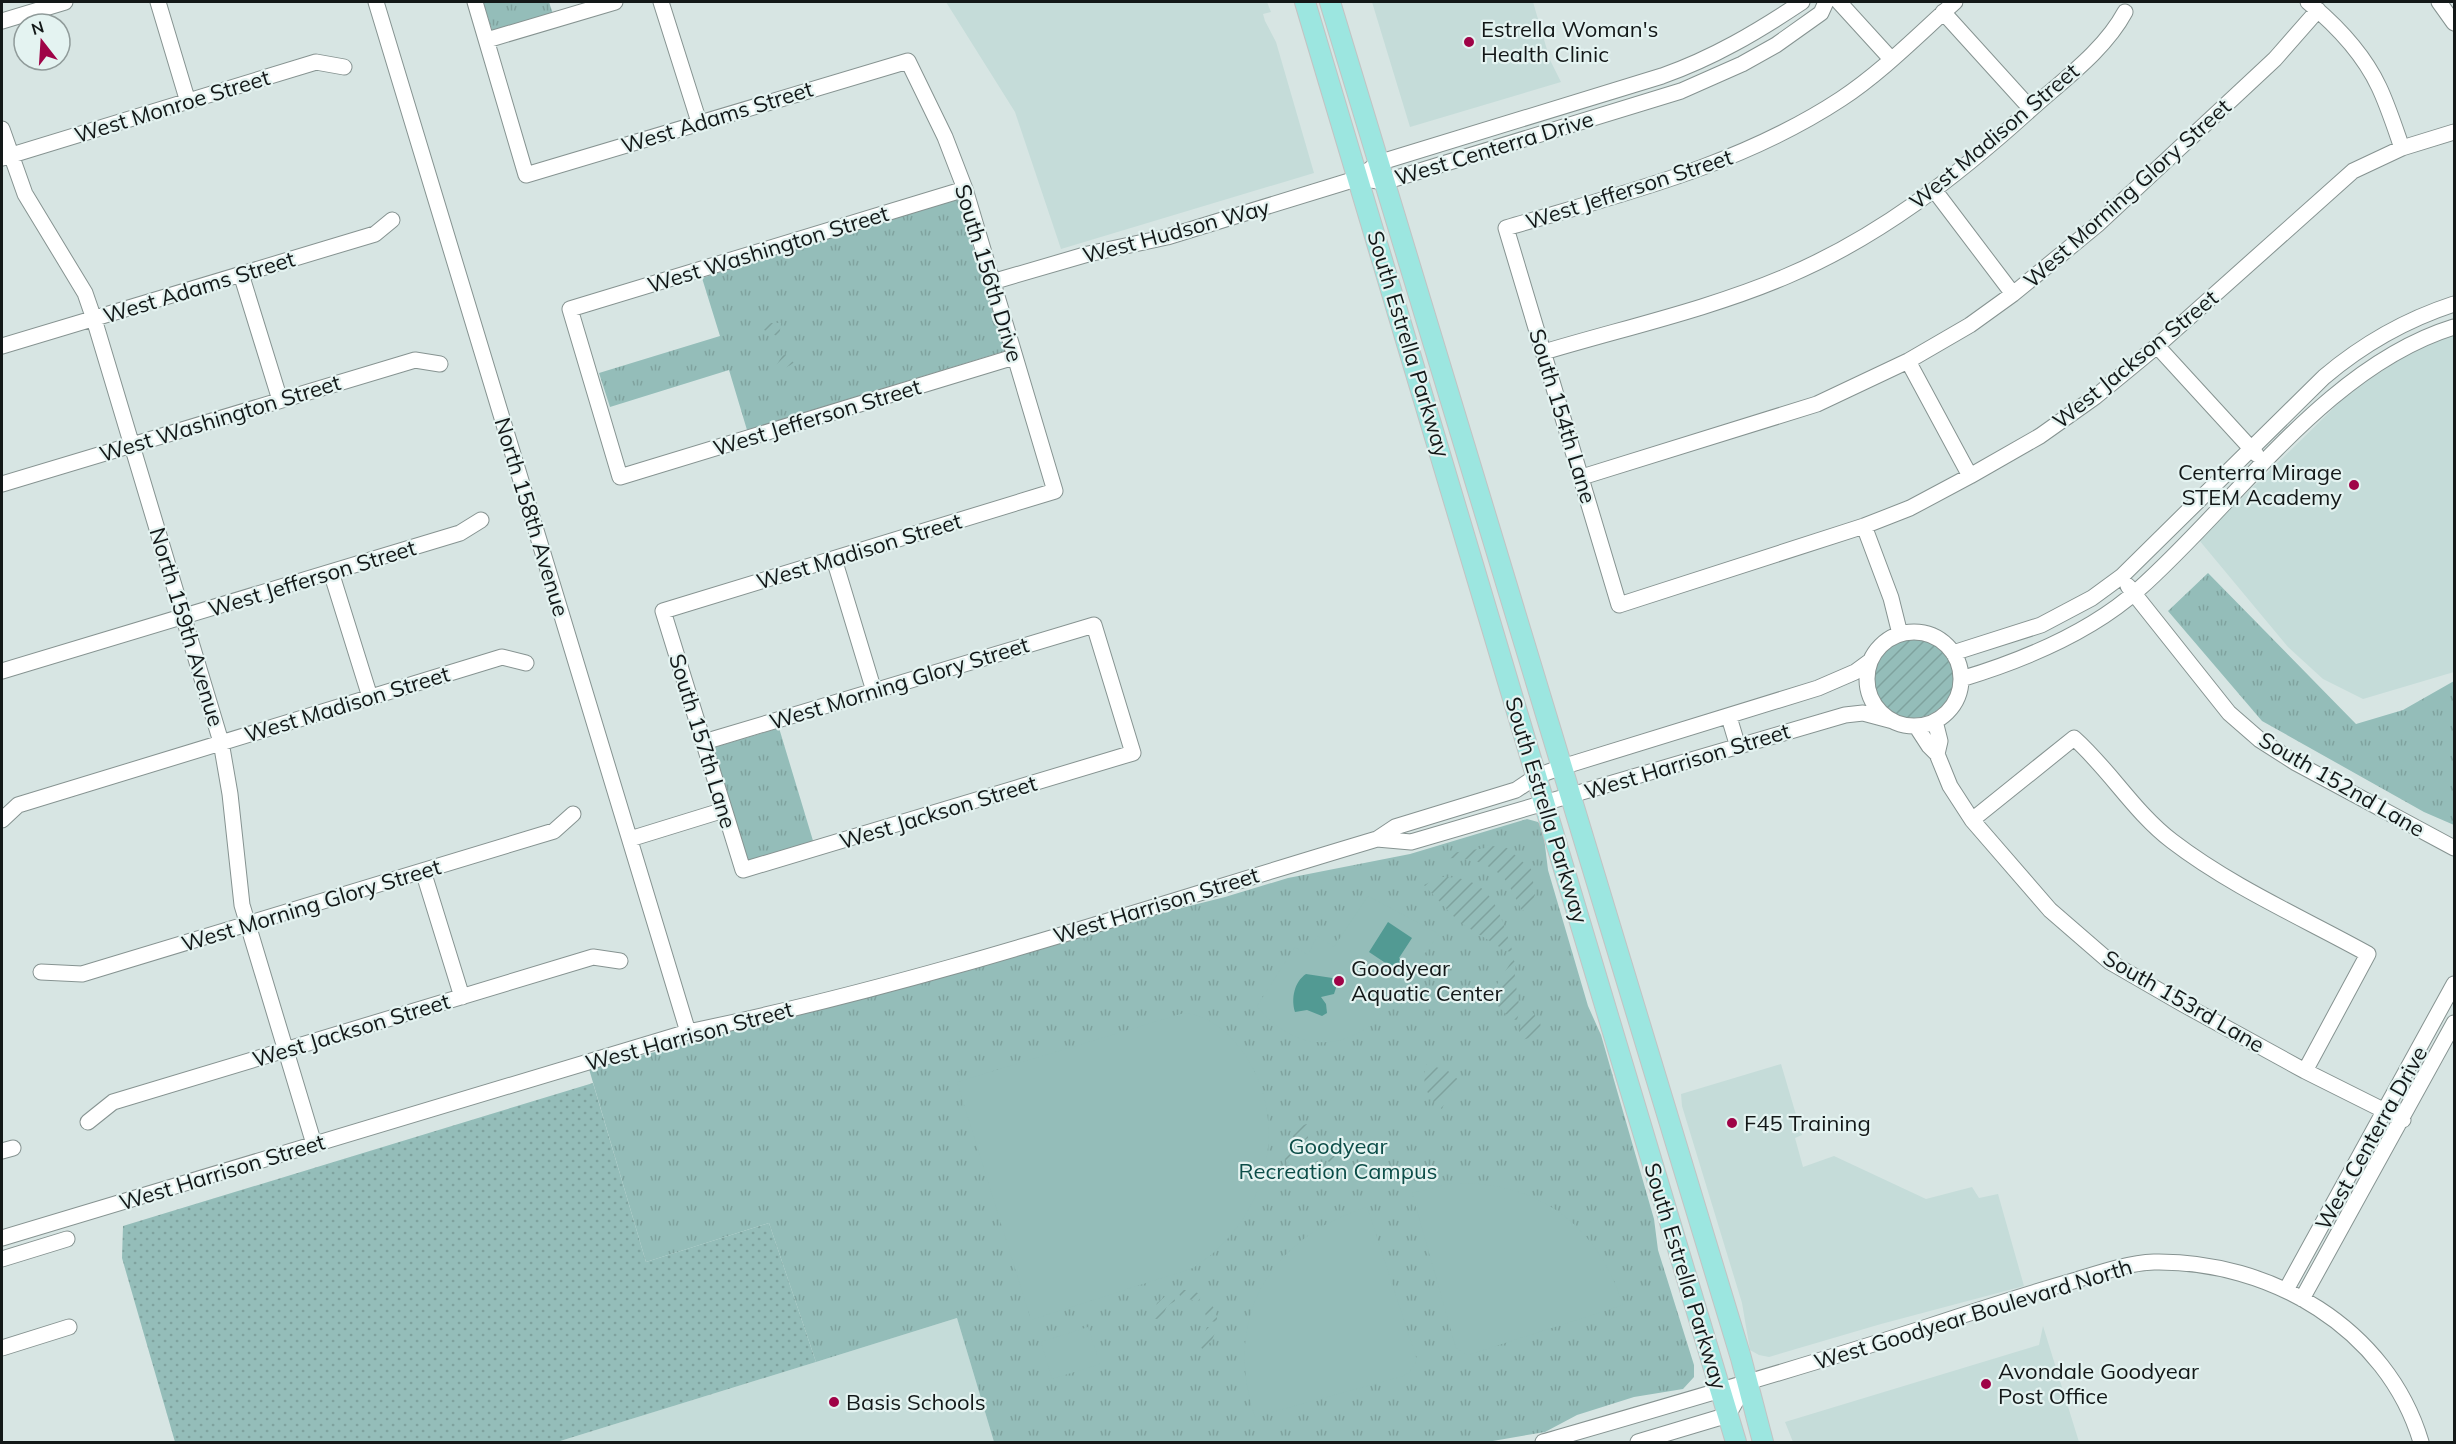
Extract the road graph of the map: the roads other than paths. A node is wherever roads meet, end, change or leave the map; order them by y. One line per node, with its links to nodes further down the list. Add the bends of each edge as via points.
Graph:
1 (65, 2): 16 (street)
2 (158, 2): 24 (street)
3 (376, 2): 93 (street, North 158th Avenue)
4 (476, 2): 18 (street)
5 (615, 2): 18 (street)
6 (661, 2): 26 (street)
7 (1305, 2): 32 (main road, South Estrella Parkway)
8 (1330, 2): 31 (main road, South Estrella Parkway)
9 (1802, 2): 19 (street, West Centerra Drive, via 1760,31)
10 (1826, 2): 23 (street, West Centerra Drive, via 1821,13 1776,45)
11 (1839, 2): 20 (street)
12 (2439, 2): 17 (street)
13 (2313, 6): 29 (street, via 2332,22 2363,60 2379,87); 40 (street, West Morning Glory Street, via 2275,59 2114,209)
14 (1949, 7): 20 (street, West Jefferson Street); 25 (street)
15 (2125, 12): 25 (street, West Madison Street, via 2116,28)
16 (2, 21)
17 (2454, 23)
18 (487, 40): 26 (street, West Adams Street, via 526,175)
19 (1711, 57): 23 (street); 31 (street, West Centerra Drive, via 1614,92)
20 (1891, 59): 37 (street, West Jefferson Street, via 1842,98 1744,152 1682,176)
21 (908, 61): 26 (street, West Adams Street); 34 (street, South 156th Drive)
22 (344, 67): 24 (street, West Monroe Street, via 316,62)
23 (1720, 74): 33 (street, West Centerra Drive, via 1651,101)
24 (188, 102): 30 (street, West Monroe Street)
25 (2031, 109): 35 (street, West Madison Street)
26 (699, 122)
27 (2, 129): 30 (street, North 159th Avenue)
28 (2454, 132): 29 (street, West Jackson Street)
29 (2402, 148): 45 (street, West Jackson Street, via 2353,171)
30 (6, 157): 42 (street, North 159th Avenue, via 85,293)
31 (1378, 163): 32 (street, West Centerra Drive); 33 (main road, South Estrella Parkway)
32 (1359, 178): 33 (street, West Centerra Drive); 39 (street, West Hudson Way, via 1167,237 1088,254); 86 (main road, South Estrella Parkway)
33 (1384, 182): 85 (main road, South Estrella Parkway)
34 (965, 189): 39 (street, South 156th Drive); 55 (street, West Washington Street, via 570,309)
35 (1935, 191): 40 (street); 46 (street, West Madison Street, via 1839,252 1787,277)
36 (392, 220): 38 (street, West Adams Street, via 375,234)
37 (1506, 228): 46 (street, South 154th Lane)
38 (241, 274): 42 (street, West Adams Street); 50 (street)
39 (992, 282): 47 (street, South 156th Drive)
40 (2013, 294): 48 (street, West Morning Glory Street, via 1970,325)
41 (2454, 304): 52 (street, via 2402,324 2349,356)
42 (94, 319): 44 (street, West Adams Street); 51 (street, North 159th Avenue)
43 (2454, 327): 53 (street, via 2409,345 2354,379)
44 (2, 346)
45 (2157, 346): 52 (street); 54 (street, West Jackson Street, via 2040,436)
46 (1544, 352): 56 (street, South 154th Lane)
47 (1014, 357): 55 (street, West Jefferson Street); 58 (street, South 156th Drive)
48 (1908, 361): 54 (street); 56 (street, West Morning Glory Street, via 1817,404)
49 (440, 364): 50 (street, West Washington Street, via 415,360)
50 (280, 400): 51 (street, West Washington Street)
51 (132, 444): 57 (street, West Washington Street); 67 (street, North 159th Avenue)
52 (2250, 449): 53 (street); 63 (street)
53 (2264, 463): 64 (street)
54 (1970, 476): 60 (street, West Jackson Street, via 1910,508)
55 (620, 477)
56 (1582, 477): 65 (street, South 154th Lane)
57 (2, 484)
58 (1055, 491): 61 (street, West Madison Street)
59 (481, 520): 62 (street, West Jefferson Street, via 460,533)
60 (1864, 526): 65 (street, West Jackson Street); 68 (street)
61 (834, 559): 66 (street, West Madison Street); 74 (street)
62 (331, 572): 67 (street, West Jefferson Street); 75 (street)
63 (2122, 576): 64 (street, South 152nd Lane); 69 (street, via 2092,598 2041,625)
64 (2134, 593): 73 (street, via 2090,625 2039,651); 95 (street, South 152nd Lane, via 2229,713 2260,740)
65 (1619, 604)
66 (663, 611): 81 (street, South 157th Lane)
67 (183, 617): 72 (street, West Jefferson Street); 80 (street, North 159th Avenue)
68 (1900, 634): 69 (street, via 1929,635); 70 (street, via 1882,645)
69 (1953, 653): 73 (street)
70 (1870, 661): 76 (street, West Harrison Street, via 1837,681); 77 (street, via 1870,696 1881,713)
71 (526, 663): 75 (street, West Madison Street, via 502,657)
72 (2, 671)
73 (1961, 679): 78 (street, via 1952,707)
74 (874, 691): 81 (street, West Morning Glory Street); 83 (street, West Morning Glory Street, via 1094,625)
75 (370, 697): 80 (street, West Madison Street)
76 (1729, 717): 82 (street); 85 (street, West Harrison Street)
77 (1893, 721): 79 (street); 82 (street, West Harrison Street, via 1863,713 1845,715)
78 (1935, 721): 79 (street); 84 (street, South 153rd Lane, via 1940,741)
79 (1916, 726): 84 (street, South 153rd Lane)
80 (221, 742): 91 (street, West Madison Street, via 18,805); 98 (street, North 159th Avenue, via 239,886)
81 (704, 742): 89 (street, South 157th Lane)
82 (1738, 747): 87 (street, West Harrison Street)
83 (1134, 753): 96 (street, West Jackson Street)
84 (1937, 754): 92 (street, South 153rd Lane, via 1950,786)
85 (1562, 768): 86 (street, West Harrison Street); 87 (main road, South Estrella Parkway)
86 (1537, 776): 88 (main road, South Estrella Parkway); 94 (street, West Harrison Street, via 1516,790 1395,827)
87 (1571, 796): 88 (street, West Harrison Street); 109 (main road, South Estrella Parkway)
88 (1546, 803): 94 (street, West Harrison Street, via 1411,842); 106 (main road, South Estrella Parkway)
89 (724, 810): 93 (street); 96 (street, South 157th Lane)
90 (573, 814): 97 (street, West Morning Glory Street, via 554,831)
91 (2, 820)
92 (1972, 820): 108 (street, South 153rd Lane, via 2050,910 2110,962); 108 (street, via 2074,738 2143,816 2173,842 2368,954)
93 (630, 839): 105 (street, North 158th Avenue)
94 (1377, 839): 105 (street, West Harrison Street, via 933,972)
95 (2454, 848)
96 (743, 870)
97 (423, 871): 98 (street, West Morning Glory Street); 102 (street)
98 (248, 924): 100 (street, West Morning Glory Street, via 82,974); 107 (street, North 159th Avenue)
99 (620, 961): 102 (street, West Jackson Street, via 593,957)
100 (41, 972)
101 (2454, 984): 103 (street, West Centerra Drive)
102 (462, 997): 107 (street, West Jackson Street)
103 (2449, 1007): 110 (street, West Centerra Drive)
104 (2454, 1023): 111 (street, West Centerra Drive)
105 (688, 1032): 113 (street, West Harrison Street)
106 (1611, 1032): 109 (main road, via 1628,1047 1638,1082); 122 (main road, South Estrella Parkway)
107 (286, 1050): 112 (street, West Jackson Street, via 113,1102); 113 (street, North 159th Avenue)
108 (2305, 1071): 110 (street, South 153rd Lane)
109 (1661, 1096): 121 (main road, South Estrella Parkway)
110 (2386, 1111): 111 (street, South 153rd Lane); 117 (street, West Centerra Drive)
111 (2403, 1120): 118 (street, West Centerra Drive)
112 (88, 1122)
113 (314, 1144): 114 (street, West Harrison Street)
114 (2, 1238)
115 (67, 1239): 116 (street)
116 (2, 1259)
117 (2286, 1290): 118 (street, West Goodyear Boulevard North); 121 (street, West Goodyear Boulevard North, via 2222,1268 2152,1262 2124,1266)
118 (2302, 1299): 128 (street, West Goodyear Boulevard North, via 2345,1327 2385,1368 2404,1399)
119 (69, 1327): 120 (street)
120 (2, 1348)
121 (1747, 1382): 122 (street, West Goodyear Boulevard North); 123 (street); 127 (main road, South Estrella Parkway)
122 (1720, 1389): 123 (main road, South Estrella Parkway); 124 (street, West Goodyear Boulevard North)
123 (1728, 1415): 125 (street); 126 (main road, South Estrella Parkway)
124 (1543, 1443)
125 (1638, 1443)
126 (1736, 1443)
127 (1764, 1443)
128 (2421, 1443)

